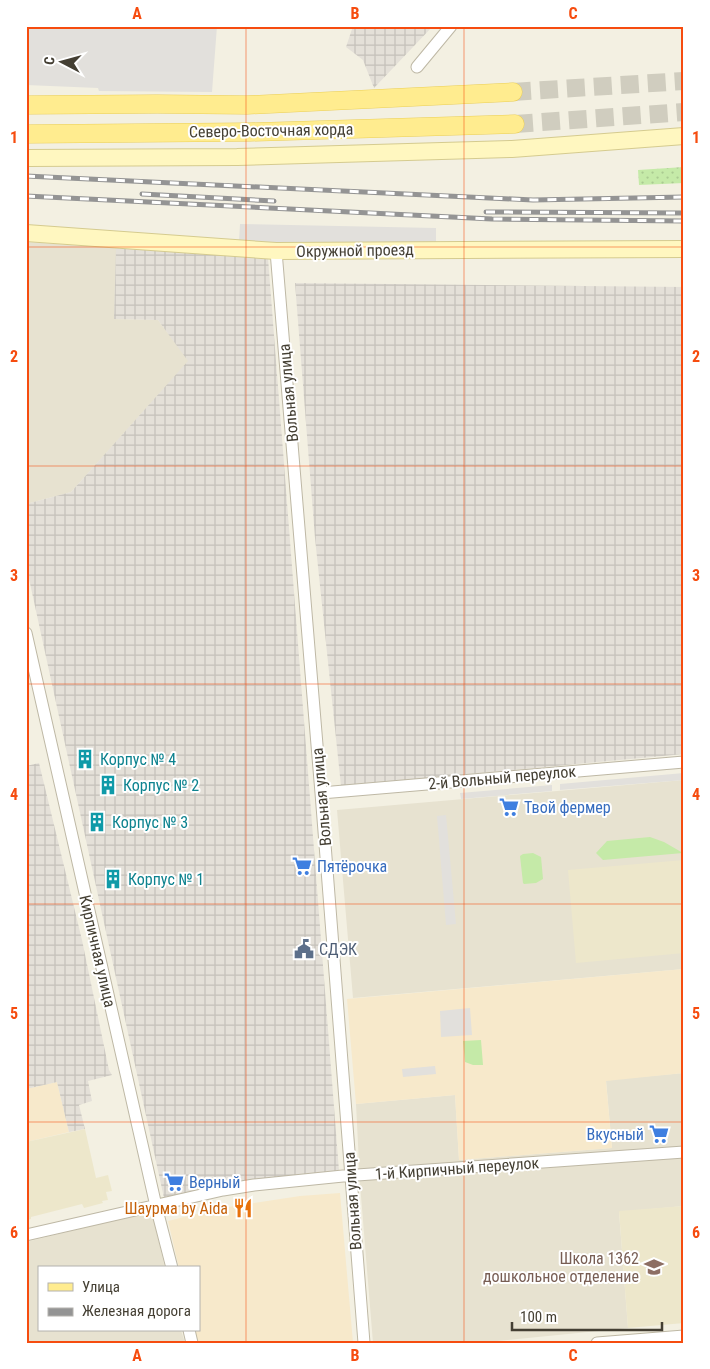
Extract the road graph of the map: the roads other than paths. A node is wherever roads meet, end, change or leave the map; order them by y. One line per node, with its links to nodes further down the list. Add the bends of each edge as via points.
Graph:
1 (451, 26): 2 (street)
2 (418, 67)
3 (513, 92): 4 (main road, Северо-Восточная хорда, via 247,106)
4 (26, 105)
5 (516, 124): 6 (main road, Северо-Восточная хорда, via 250,132)
6 (26, 134)
7 (684, 136): 8 (street, via 512,149 236,157)
8 (26, 158)
9 (26, 234): 11 (street, Окружной проезд)
10 (684, 249): 11 (street, Окружной проезд)
11 (276, 251): 14 (street, Вольная улица)
12 (26, 633): 17 (street, Кирпичная улица)
13 (684, 762): 14 (street, 2-й Вольный переулок)
14 (321, 793): 16 (street, Вольная улица)
15 (684, 1152): 16 (street, 1-й Кирпичный переулок)
16 (350, 1176): 17 (street, 1-й Кирпичный переулок, via 238,1187); 21 (street, Вольная улица)
17 (156, 1206): 18 (street, 1-й Кирпичный переулок); 19 (street, Кирпичная улица)
18 (26, 1235)
19 (171, 1266)
20 (684, 1336): 22 (street)
21 (364, 1343)
22 (597, 1343)

